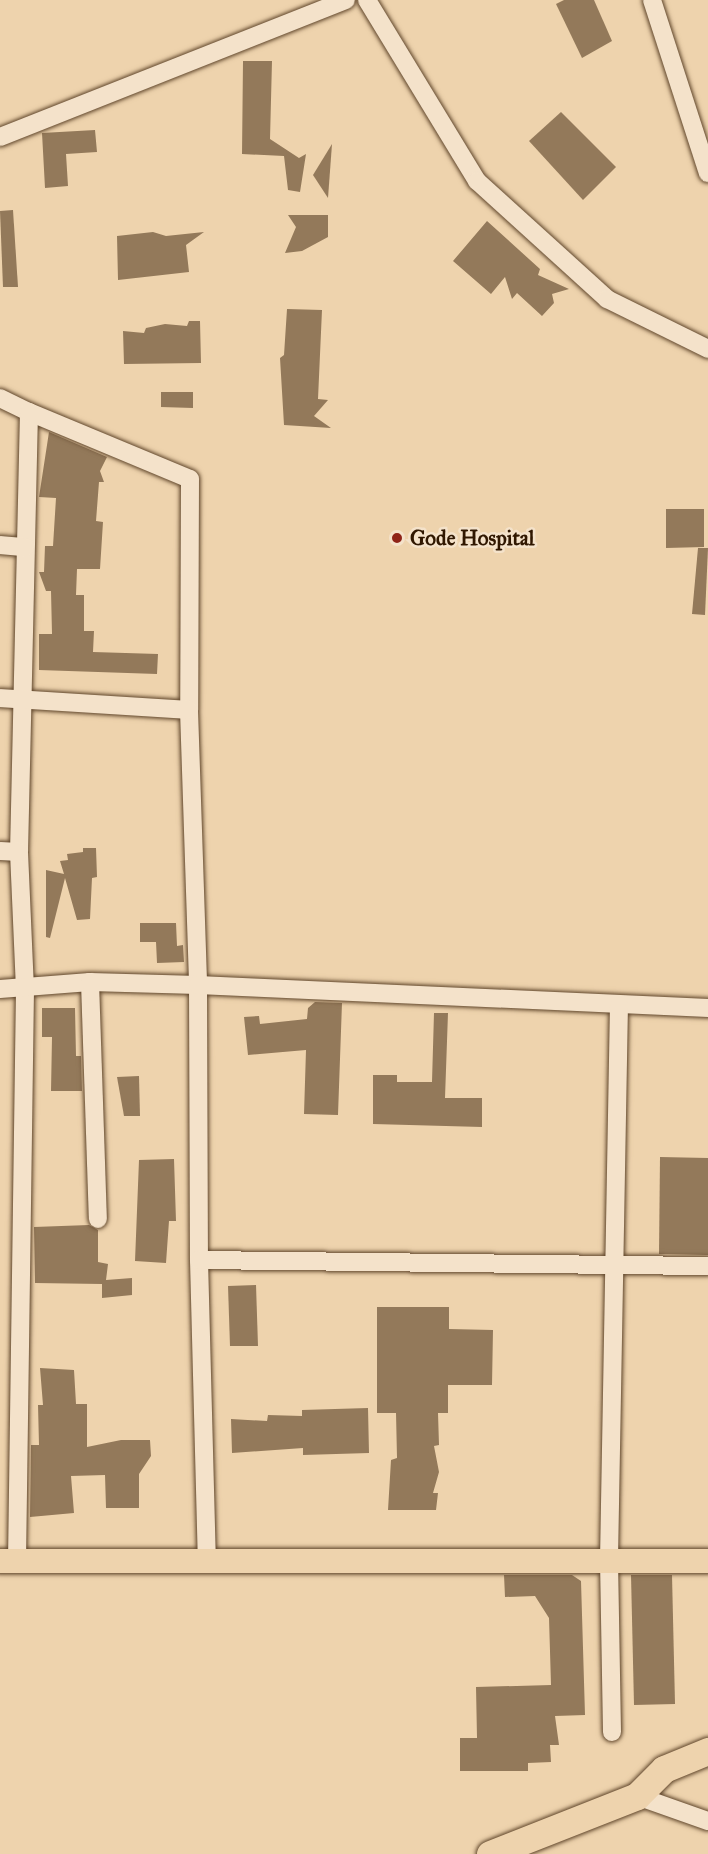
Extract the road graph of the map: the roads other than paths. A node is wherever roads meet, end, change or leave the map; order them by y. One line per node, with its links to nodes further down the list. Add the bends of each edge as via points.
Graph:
1 (346, 0): 4 (street)
2 (367, 0): 6 (street, via 477,182 608,299)
3 (652, 0): 5 (street)
4 (0, 137)
5 (708, 173)
6 (708, 349)
7 (0, 398): 8 (street)
8 (29, 412): 10 (street); 13 (street, via 190,479)
9 (0, 545): 10 (street)
10 (25, 547): 12 (street)
11 (0, 698): 12 (street)
12 (24, 699): 13 (street); 15 (street)
13 (189, 710): 17 (street)
14 (0, 851): 15 (street)
15 (19, 852): 18 (street)
16 (90, 982): 17 (street); 18 (street); 22 (street)
17 (198, 985): 20 (street); 23 (street)
18 (25, 989): 19 (street); 27 (street)
19 (0, 990)
20 (620, 1006): 21 (street); 24 (street)
21 (708, 1008)
22 (98, 1219)
23 (199, 1260): 24 (street); 28 (street)
24 (615, 1264): 25 (street); 26 (street)
25 (708, 1266)
26 (609, 1560): 28 (main road); 29 (main road); 30 (street)
27 (8, 1561): 28 (main road)
28 (207, 1561)
29 (708, 1561)
30 (612, 1732)
31 (708, 1751): 32 (highway, via 664,1769)
32 (637, 1796): 33 (street); 34 (highway)
33 (708, 1821)
34 (490, 1854)

